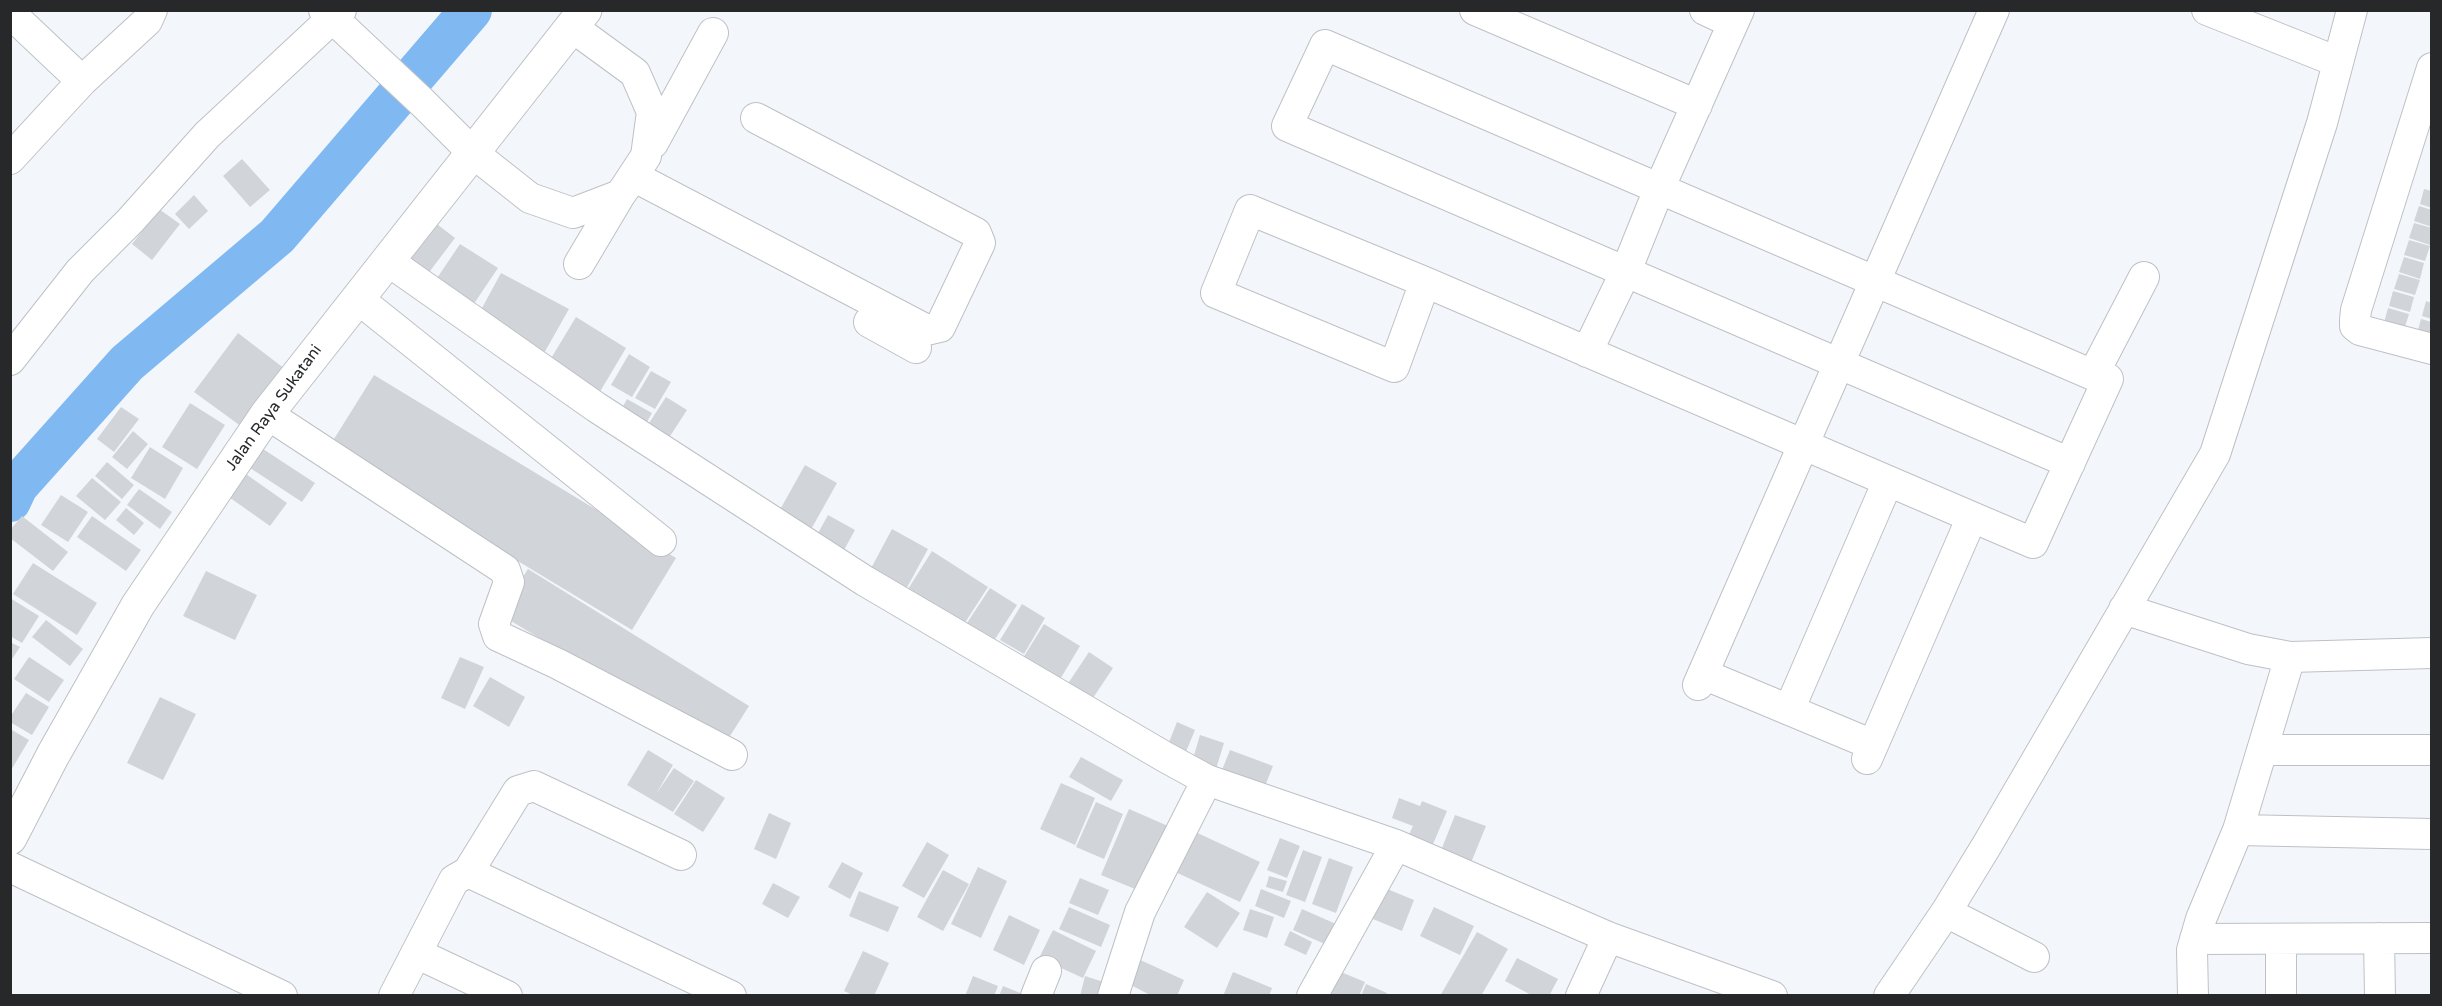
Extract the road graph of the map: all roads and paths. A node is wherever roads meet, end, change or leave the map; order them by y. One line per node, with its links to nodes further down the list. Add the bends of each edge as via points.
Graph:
1 (152, 10): 14 (street, via 147,21)
2 (1475, 10): 15 (street)
3 (1705, 10): 9 (street)
4 (1994, 10): 26 (street)
5 (2207, 10): 12 (street)
6 (2352, 10): 12 (street)
7 (10, 13): 14 (street)
8 (333, 13): 17 (street); 31 (street, via 207,135 80,272)
9 (1736, 17): 15 (street)
10 (579, 19): 17 (main road, Jalan Raya Sukatani); 19 (street, via 635,73 652,112)
11 (713, 33): 19 (street)
12 (2338, 62): 40 (street, via 2215,454)
13 (2432, 68): 29 (street, via 2356,310 2355,326)
14 (81, 81): 18 (street)
15 (1697, 105): 20 (street)
16 (756, 118): 19 (street, via 976,233 980,243 940,327 927,330)
17 (473, 153): 19 (street, via 530,198 573,213); 21 (main road, Jalan Raya Sukatani)
18 (11, 158)
19 (631, 179): 22 (street); 28 (street)
20 (1659, 189): 23 (street); 23 (street, via 1325,45 1287,126); 26 (street)
21 (388, 261): 27 (main road, Jalan Raya Sukatani); 47 (street, via 596,407 865,581)
22 (579, 264)
23 (1626, 272): 30 (street); 32 (street)
24 (2144, 277): 33 (street)
25 (1425, 282): 25 (street, via 1250,210 1216,293 1394,367); 30 (street)
26 (1875, 282): 32 (street); 33 (street)
27 (357, 298): 34 (main road, Jalan Raya Sukatani); 39 (street)
28 (916, 348)
29 (2432, 350)
30 (1587, 352): 35 (street)
31 (10, 360)
32 (1839, 364): 35 (street); 36 (street)
33 (2093, 375): 36 (street, via 2108,379)
34 (267, 414): 46 (street, via 505,570 509,582 494,624 498,636); 50 (main road, Jalan Raya Sukatani, via 138,604)
35 (1803, 446): 37 (street); 43 (street, via 1700,680)
36 (2070, 463): 38 (street, via 2033,543)
37 (1888, 482): 38 (street); 43 (street)
38 (1972, 517): 43 (street, via 1870,752)
39 (661, 541)
40 (2124, 609): 42 (street, via 2248,649); 55 (street)
41 (2432, 653): 42 (street)
42 (2290, 657): 44 (street)
43 (1790, 710)
44 (2262, 750): 45 (street); 48 (street)
45 (2432, 750)
46 (732, 755)
47 (1207, 780): 51 (street); 67 (street, via 1140,912)
48 (2238, 830): 49 (street); 59 (street)
49 (2432, 834)
50 (10, 838)
51 (1395, 845): 56 (street); 68 (street)
52 (681, 855): 54 (street, via 534,786 518,791)
53 (10, 867): 63 (street)
54 (468, 872): 61 (street, via 454,880); 66 (street)
55 (1946, 912): 62 (street); 71 (street)
56 (1608, 937): 69 (street); 70 (street)
57 (2379, 938): 58 (street); 60 (street); 74 (street)
58 (2432, 938)
59 (2195, 939): 60 (street); 72 (street)
60 (2281, 939): 73 (street)
61 (416, 953): 64 (street); 65 (street)
62 (2034, 957)
63 (282, 996)
64 (394, 996)
65 (507, 996)
66 (730, 996)
67 (1113, 996)
68 (1312, 996)
69 (1581, 996)
70 (1772, 996)
71 (1889, 996)
72 (2193, 996)
73 (2281, 996)
74 (2380, 996)

